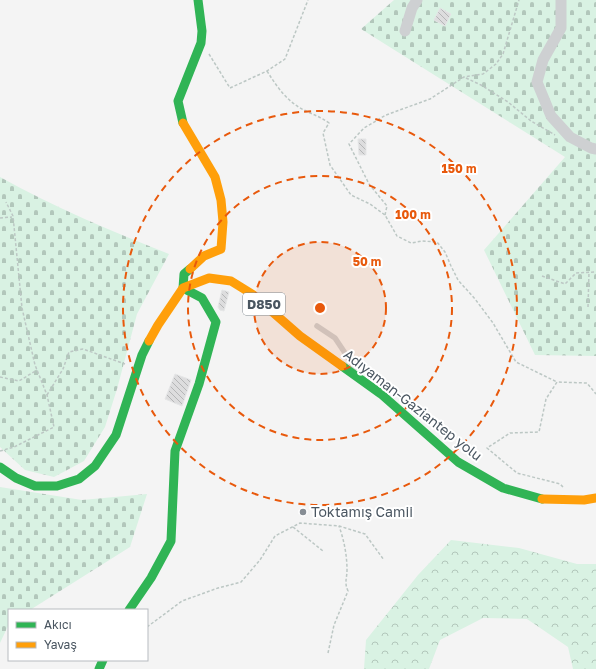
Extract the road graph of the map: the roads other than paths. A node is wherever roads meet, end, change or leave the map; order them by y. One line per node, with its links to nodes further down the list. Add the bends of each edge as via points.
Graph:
1 (198, 0): 6 (main road, via 201,42 178,102 182,125 202,152 216,178 224,222 221,249 204,256 184,274)
2 (417, 0): 4 (street)
3 (561, 0): 5 (street, via 561,28 543,60 537,82 551,116 570,137)
4 (405, 31)
5 (596, 149)
6 (183, 288): 8 (main road, Adıyaman-Gaziantep yolu / D850, via 209,278 231,281 252,294 300,336); 9 (main road, via 142,355 116,435 95,466 79,479 57,486 36,486 16,478); 11 (main road, via 202,298 216,322 199,384 175,451 171,541 151,578)
7 (317, 326): 8 (lane, via 335,338)
8 (365, 383): 10 (main road, Adıyaman-Gaziantep yolu / D850, via 382,394 458,462 503,488 545,500)
9 (0, 467)
10 (596, 498)
11 (130, 609)

